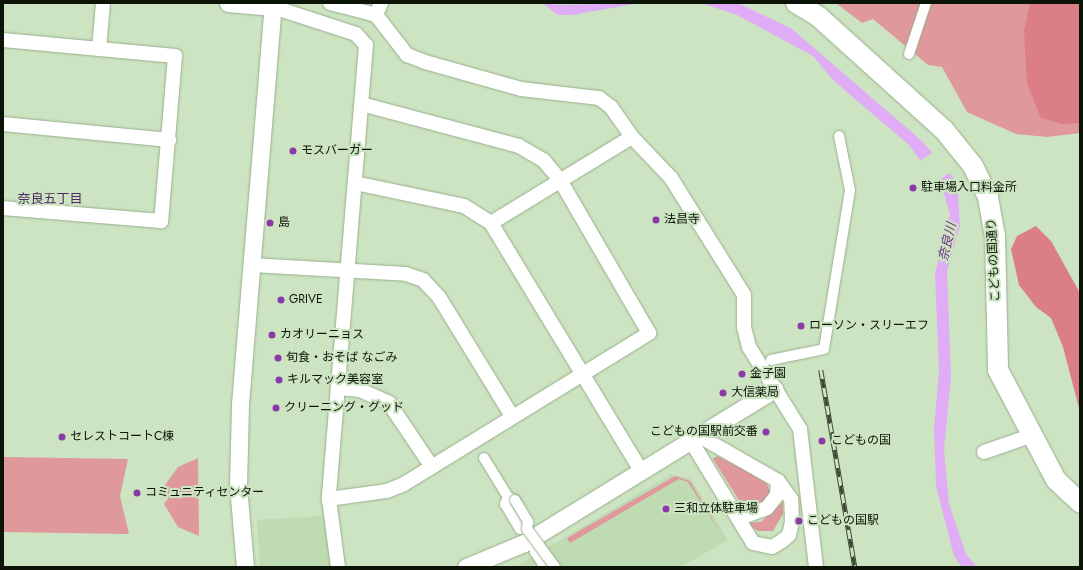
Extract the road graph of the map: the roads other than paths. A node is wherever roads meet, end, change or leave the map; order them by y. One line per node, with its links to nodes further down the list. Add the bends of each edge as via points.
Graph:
1 (103, 3): 9 (street)
2 (228, 3): 6 (street)
3 (330, 3): 7 (street)
4 (796, 3): 27 (main road, こどもの国通り, via 819,17 944,130 981,181 995,235 998,370)
5 (926, 3): 10 (street)
6 (273, 5): 11 (street, via 356,34 366,45); 20 (street)
7 (378, 9): 14 (street, via 407,55 520,89 599,98 611,106)
8 (3, 40): 9 (street)
9 (99, 49): 15 (street, via 175,56)
10 (909, 54)
11 (361, 104): 16 (street, via 531,150); 17 (street)
12 (3, 124): 15 (street)
13 (839, 136): 22 (street, via 850,190 824,349)
14 (632, 137): 16 (street); 22 (street, via 671,178 744,295 744,327 749,347)
15 (169, 140): 18 (street, via 161,221)
16 (560, 180): 19 (street); 23 (street, via 650,333)
17 (355, 183): 19 (street, via 464,206); 21 (street)
18 (3, 208)
19 (491, 223): 23 (street)
20 (252, 265): 21 (street); 38 (street, via 238,456)
21 (347, 271): 24 (street); 26 (street, via 406,274 423,280 439,297)
22 (765, 361): 25 (street)
23 (582, 373): 26 (street); 32 (street)
24 (338, 388): 31 (street, via 360,390 389,403); 34 (street)
25 (774, 390): 28 (street); 43 (street, via 800,429)
26 (512, 416): 31 (street)
27 (1033, 435): 29 (street); 35 (main road, こどもの国通り, via 1056,480)
28 (695, 439): 32 (street); 33 (street); 36 (street)
29 (984, 452)
30 (484, 458): 37 (street, bridge, via 509,500 528,522 527,529)
31 (432, 467): 34 (street, via 387,490)
32 (642, 472): 40 (street, via 524,543)
33 (778, 481): 36 (street, via 777,495 767,508 748,515); 36 (street, via 791,499 792,522 789,534 782,541 772,547 753,543)
34 (329, 499): 39 (street)
35 (1080, 502)
36 (734, 510)
37 (538, 546): 41 (street, via 535,552); 42 (street, bridge, via 543,548)
38 (245, 567)
39 (338, 567)
40 (466, 567)
41 (545, 567)
42 (555, 567)
43 (816, 567)

